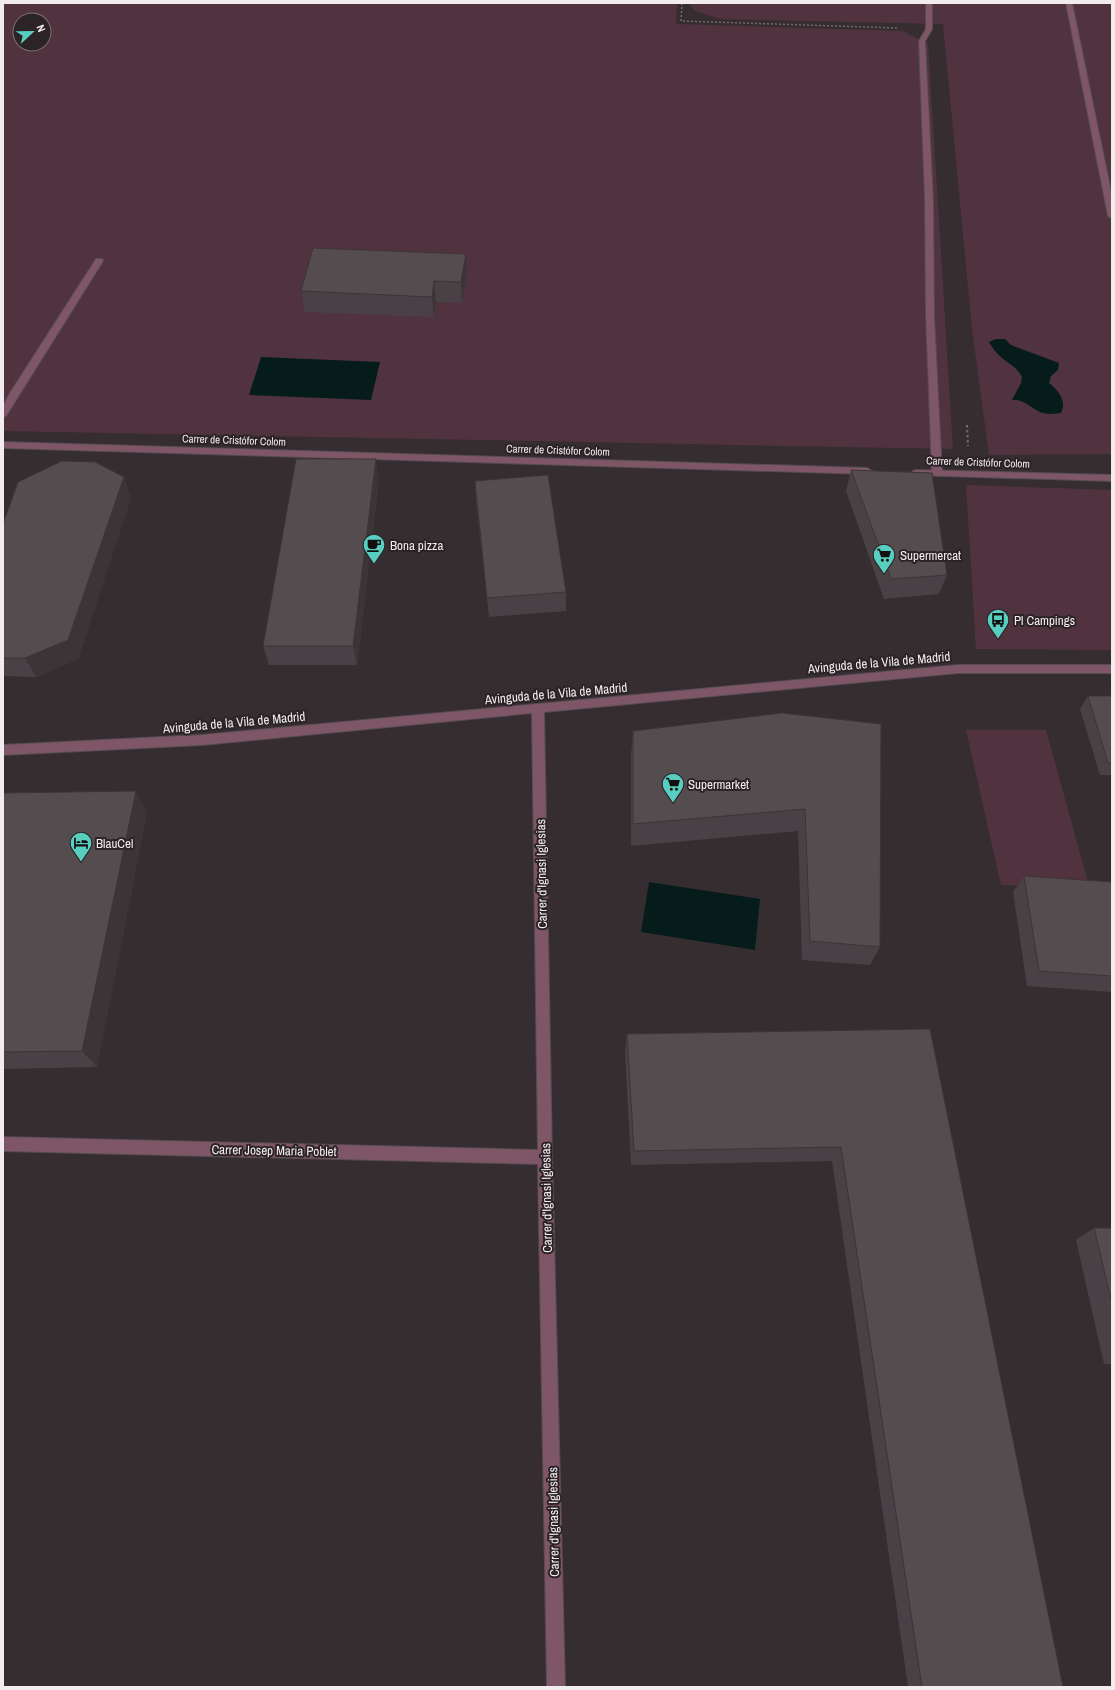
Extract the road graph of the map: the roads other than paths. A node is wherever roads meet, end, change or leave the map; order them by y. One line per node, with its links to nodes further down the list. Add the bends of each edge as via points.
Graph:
1 (929, 3): 9 (street, via 929,30 922,41)
2 (1069, 3): 3 (street)
3 (1112, 216)
4 (99, 261): 5 (street)
5 (3, 414)
6 (3, 445): 7 (street, Carrer de Cristófor Colom)
7 (873, 471)
8 (905, 472): 9 (street, Carrer de Cristófor Colom)
9 (937, 473): 10 (street, Carrer de Cristófor Colom)
10 (1112, 478)
11 (1112, 669): 12 (street, Avinguda de la Vila de Madrid, via 958,669)
12 (538, 709): 13 (street, Avinguda de la Vila de Madrid, via 202,740); 15 (street, Carrer d'Ignasi Iglesias)
13 (3, 750)
14 (3, 1144): 15 (street, Carrer Josep Maria Poblet)
15 (545, 1156): 16 (street, Carrer d'Ignasi Iglesias)
16 (556, 1687)

